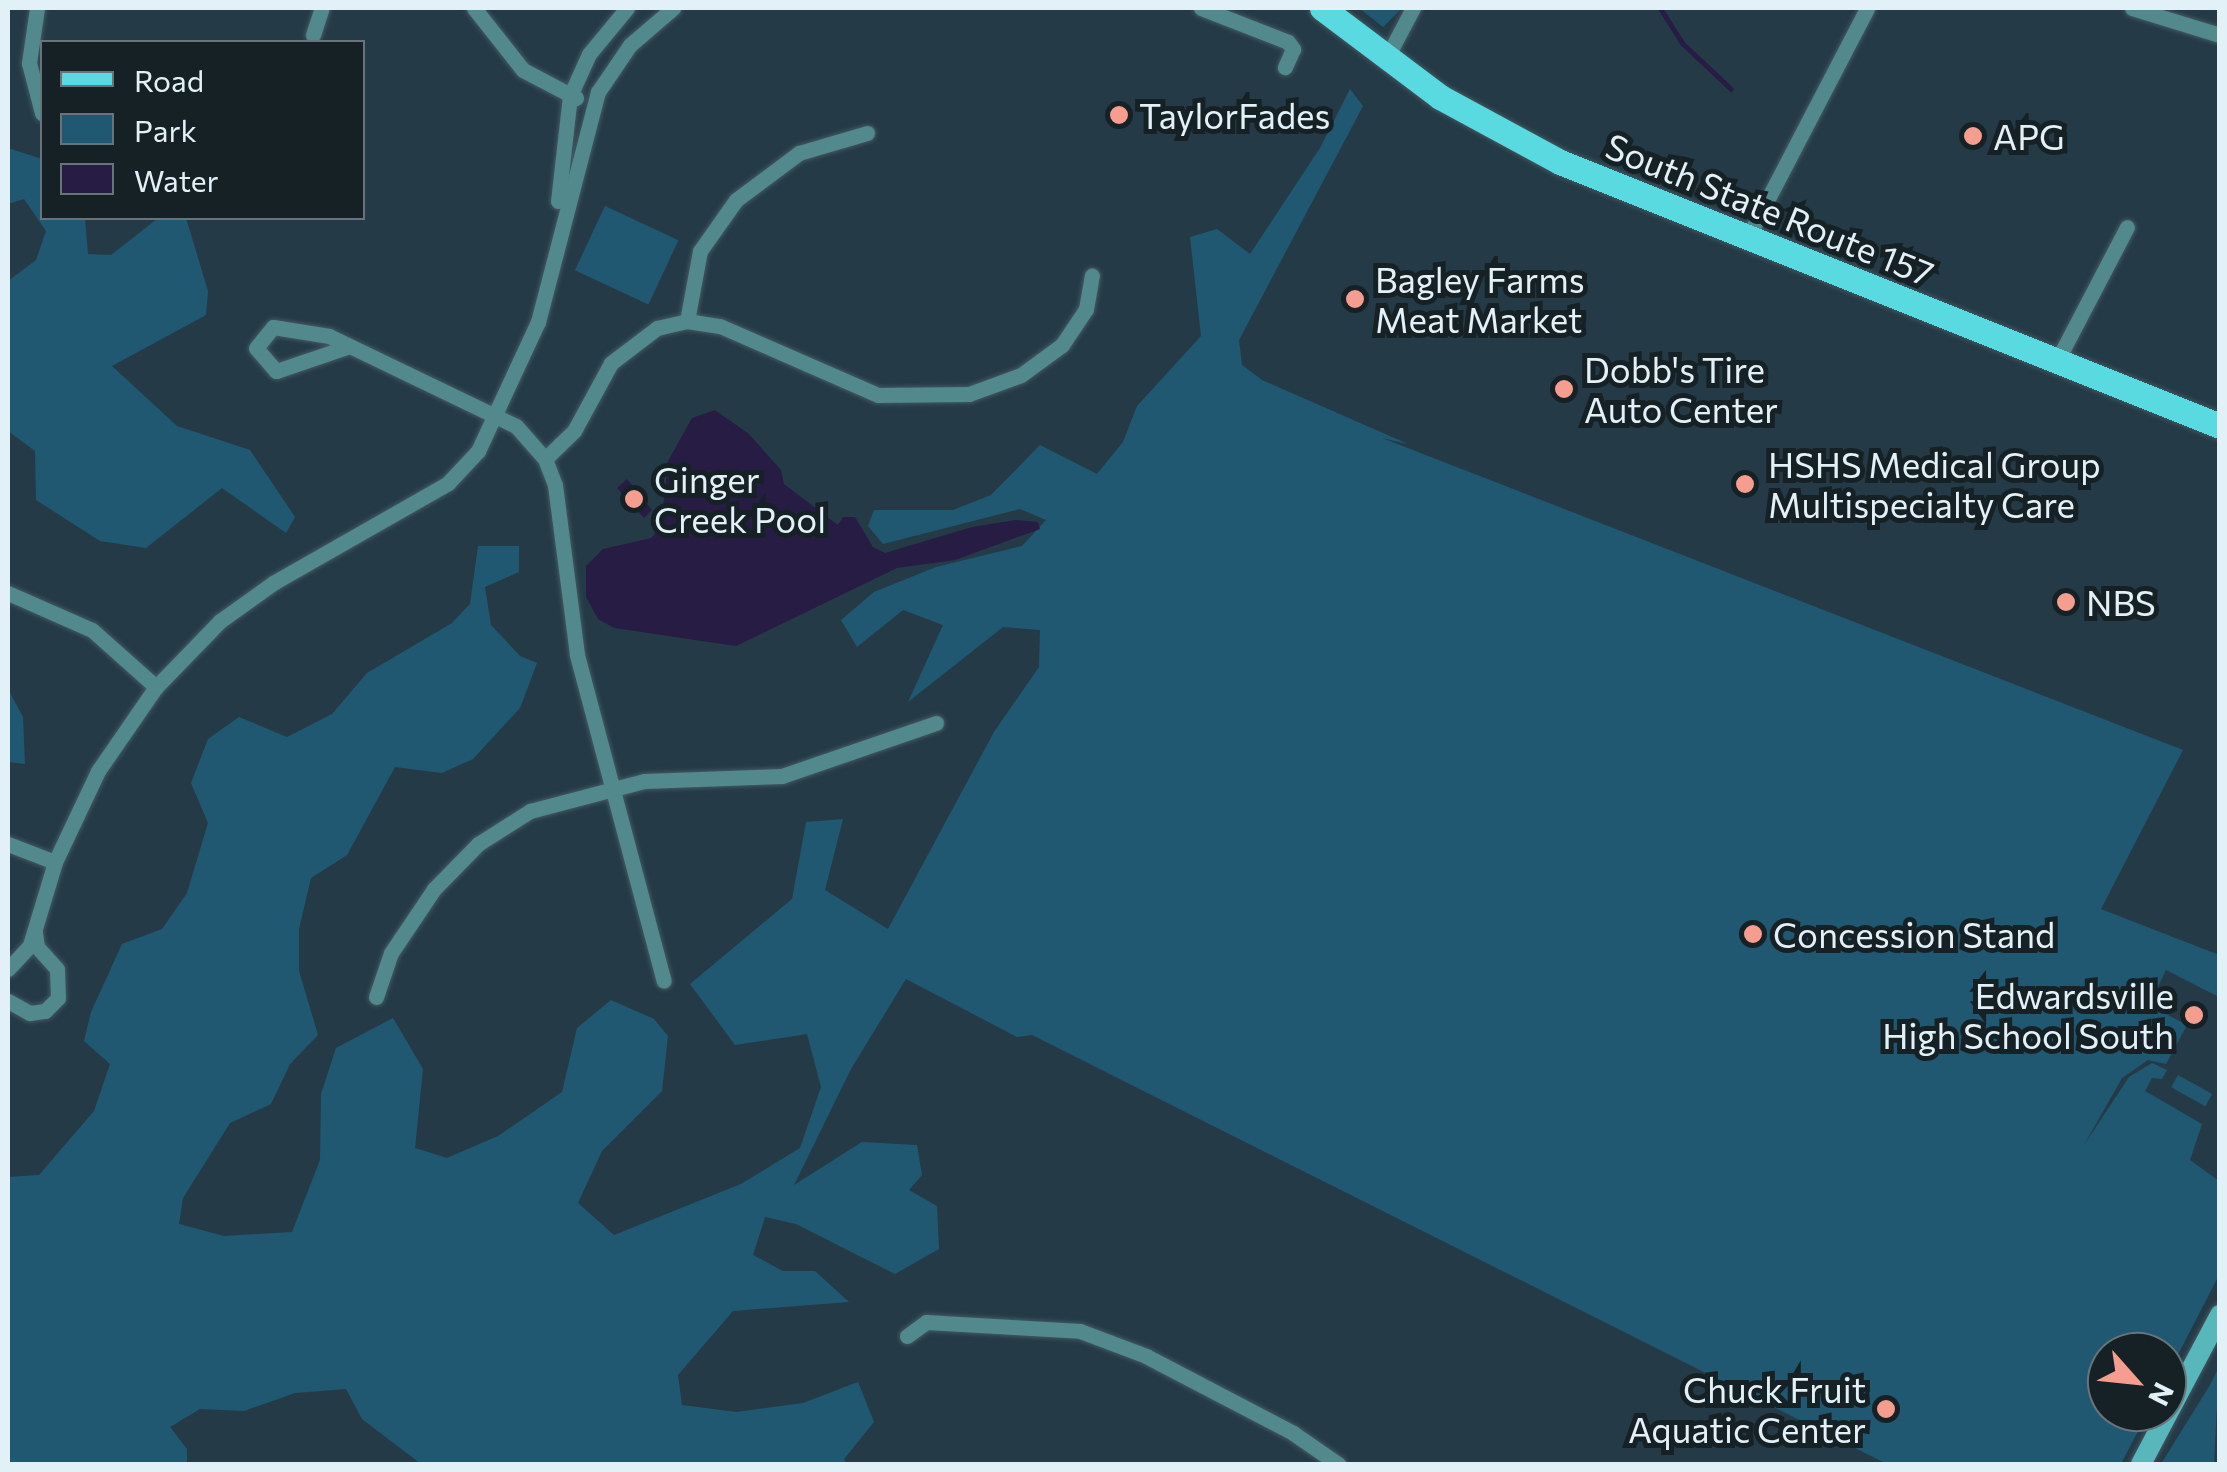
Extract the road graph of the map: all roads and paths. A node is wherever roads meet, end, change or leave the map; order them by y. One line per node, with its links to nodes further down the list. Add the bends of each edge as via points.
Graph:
1 (37, 8): 16 (street, via 30,63)
2 (322, 8): 11 (street)
3 (474, 8): 15 (street, via 502,52)
4 (627, 8): 15 (street, via 589,54)
5 (673, 8): 17 (street, via 630,44)
6 (1201, 8): 14 (street, via 1288,42 1293,49)
7 (1322, 8): 13 (main road, South State Route 157)
8 (1412, 8): 13 (street)
9 (1867, 8): 20 (street)
10 (2132, 8): 12 (street)
11 (313, 35)
12 (2220, 36)
13 (1386, 58): 20 (main road, South State Route 157, via 1503,134)
14 (1285, 66)
15 (570, 96): 17 (street); 21 (street, via 560,154)
16 (40, 105)
17 (593, 106): 21 (street)
18 (867, 133): 23 (street, via 799,153 736,200 700,251)
19 (2126, 227): 25 (street)
20 (1747, 239): 25 (main road, South State Route 157)
21 (558, 240): 26 (street, via 538,322)
22 (1092, 276): 23 (street, via 1086,309 1062,345 1022,375 968,394 904,398 850,388 752,336)
23 (688, 320): 28 (street, via 627,347 601,378 574,431)
24 (347, 347): 24 (street, via 276,371 256,348 273,327 302,328); 26 (street)
25 (2057, 361): 27 (main road, South State Route 157)
26 (498, 416): 28 (street, via 530,437); 30 (street, via 448,483 273,583 220,622)
27 (2220, 426)
28 (545, 458): 32 (street, via 555,484 572,630)
29 (8, 593): 30 (street, via 92,630)
30 (156, 687): 34 (street, via 98,771)
31 (936, 723): 32 (street, via 782,776)
32 (610, 786): 37 (street); 38 (street, via 530,811 465,856 391,953)
33 (8, 844): 34 (street)
34 (55, 862): 35 (street)
35 (35, 932): 36 (street); 39 (street, via 37,947 57,969 58,998 45,1011 30,1013)
36 (8, 968)
37 (664, 980)
38 (376, 996)
39 (8, 1000)
40 (2220, 1315): 43 (street)
41 (907, 1336): 42 (street, via 926,1322 944,1321 1080,1331 1146,1356)
42 (1338, 1464)
43 (2141, 1464)

